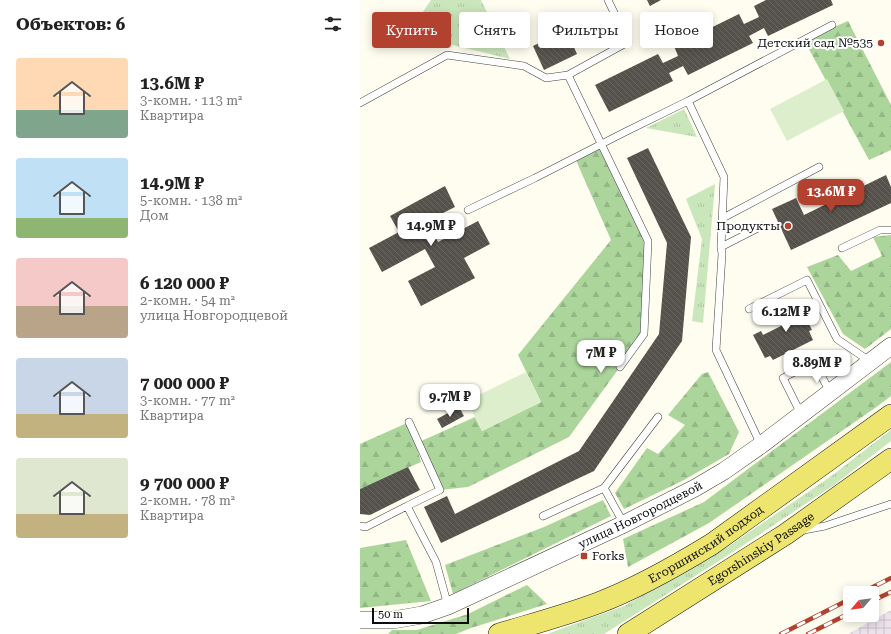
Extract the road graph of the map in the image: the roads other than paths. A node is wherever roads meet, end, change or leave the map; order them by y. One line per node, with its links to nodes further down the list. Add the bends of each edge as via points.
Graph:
1 (608, 0): 3 (lane, via 628,42)
2 (832, 25): 4 (lane)
3 (568, 75): 5 (lane, via 546,78 524,66 447,55); 6 (lane)
4 (688, 101): 6 (lane); 9 (lane, via 724,177)
5 (360, 102)
6 (602, 144): 8 (lane); 17 (lane, via 648,240 644,334)
7 (819, 167): 9 (lane)
8 (468, 210)
9 (723, 218): 12 (lane)
10 (762, 226): 12 (lane)
11 (891, 230): 13 (lane, via 880,230)
12 (721, 247): 23 (lane, via 716,350)
13 (842, 248)
14 (749, 309): 16 (lane, via 807,280 837,339)
15 (891, 346): 16 (street, улица Новгородцевой)
16 (871, 362): 18 (street, улица Новгородцевой)
17 (620, 367)
18 (830, 392): 19 (street, улица Новгородцевой); 19 (lane, via 814,362 783,378)
19 (801, 414): 23 (street, улица Новгородцевой)
20 (891, 415): 34 (main road, Егоршинский подход, via 712,544 684,560 598,603)
21 (658, 417): 25 (lane)
22 (409, 422): 27 (lane, via 440,490)
23 (761, 445): 29 (street, улица Новгородцевой, via 695,488)
24 (891, 459): 31 (main road, Egorshinskiy Passage)
25 (604, 488): 28 (lane); 29 (lane)
26 (891, 504): 31 (lane, via 825,526)
27 (408, 506): 30 (lane, via 366,527); 32 (lane, via 436,562)
28 (543, 516)
29 (624, 524): 32 (street, улица Новгородцевой)
30 (360, 526)
31 (786, 534): 35 (main road, Egorshinskiy Passage)
32 (448, 606): 33 (street, улица Новгородцевой, via 422,615 393,620)
33 (360, 620)
34 (499, 634)
35 (628, 634)

